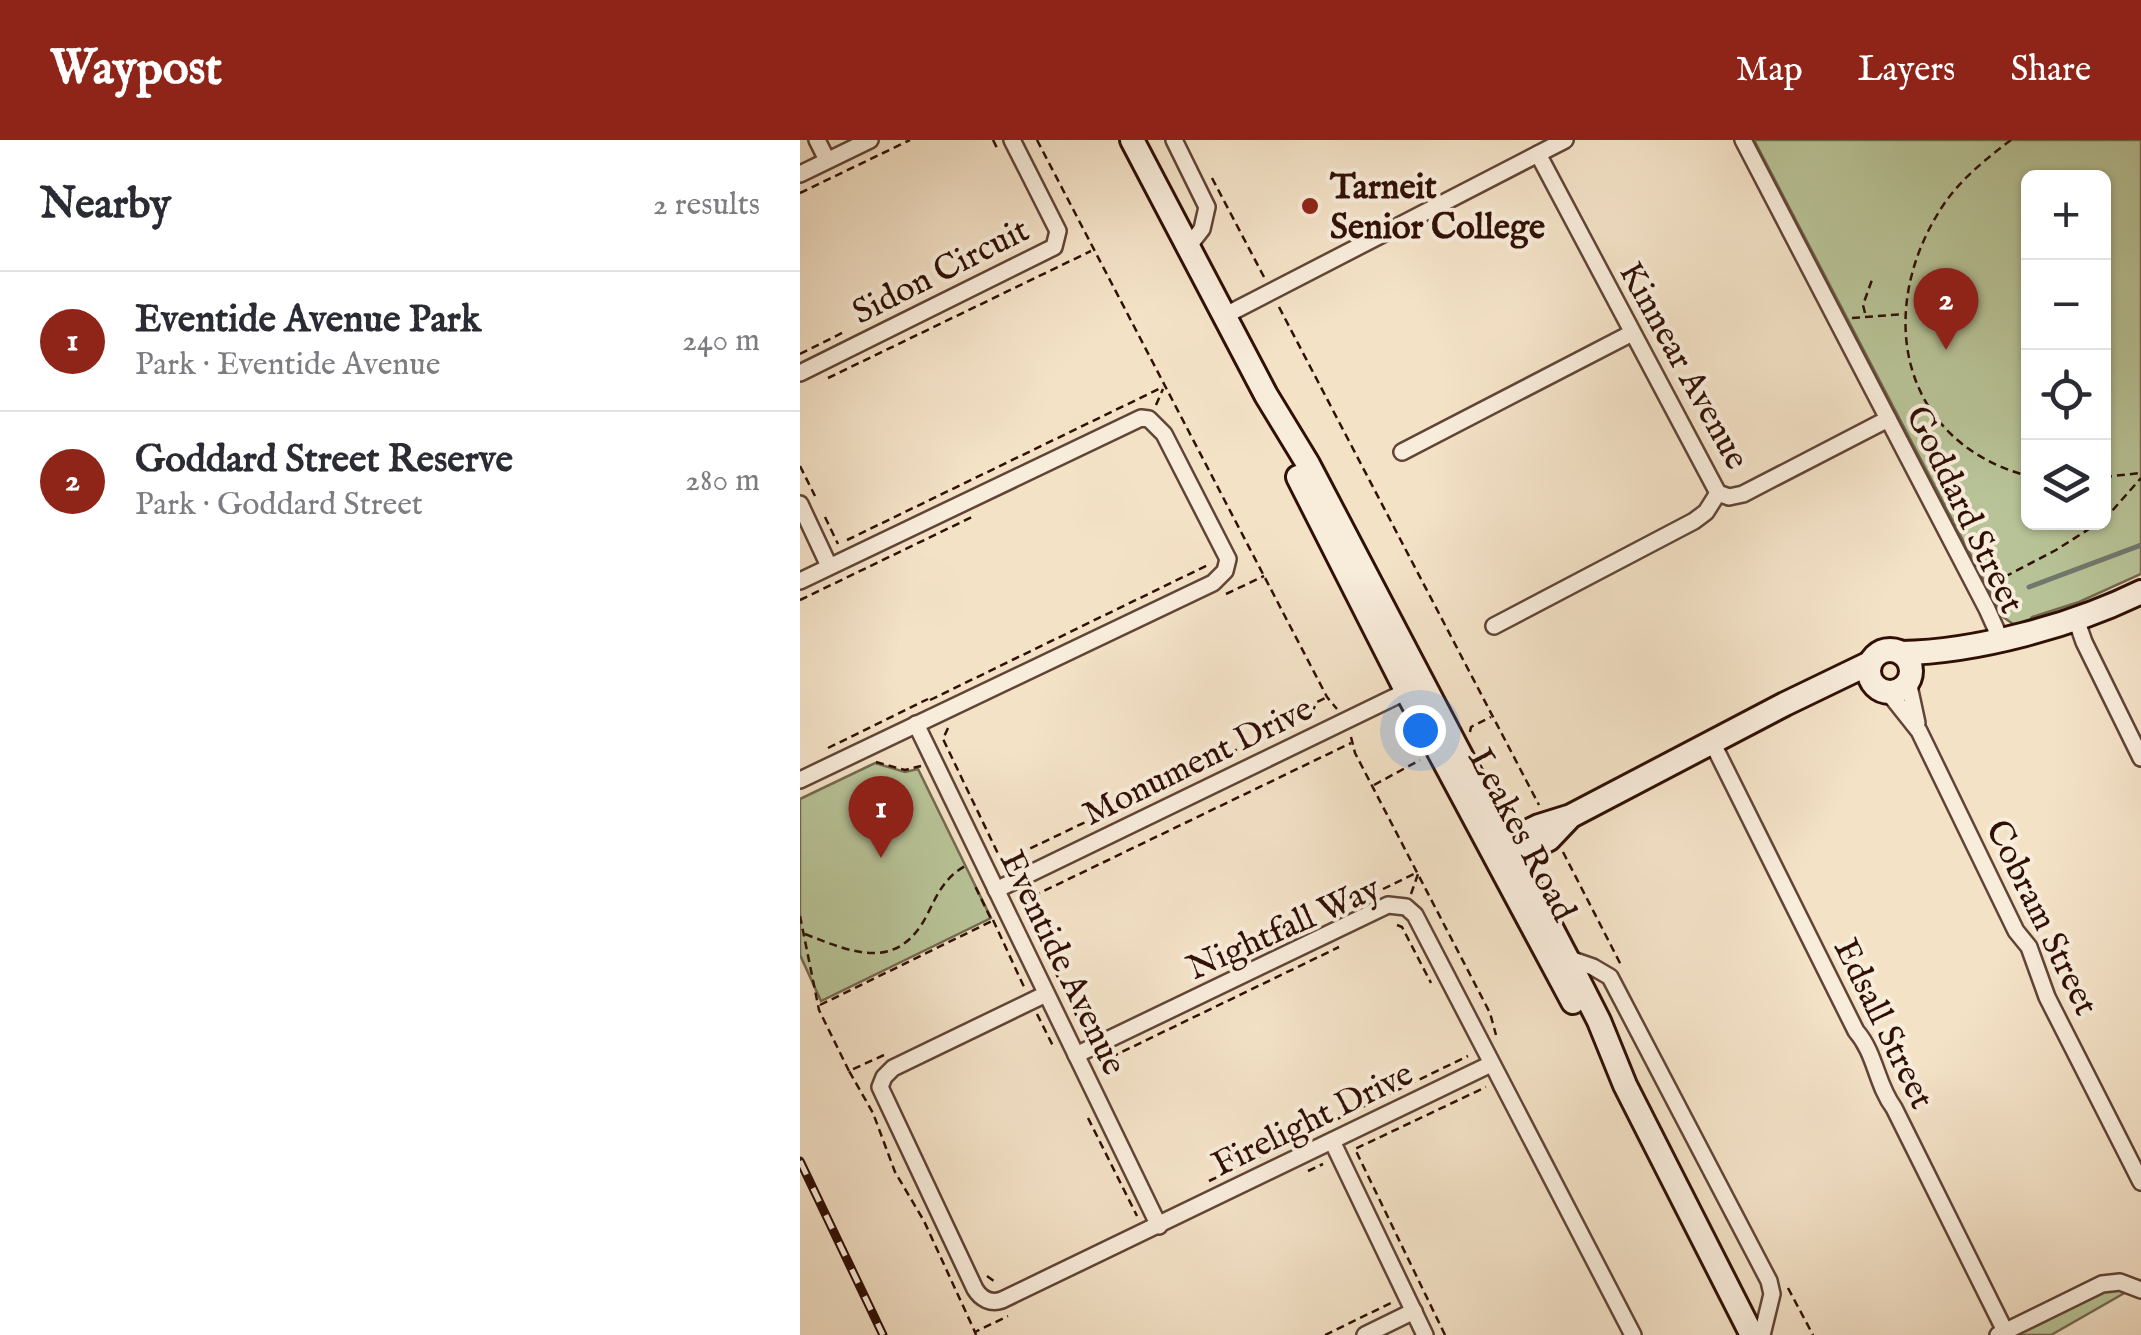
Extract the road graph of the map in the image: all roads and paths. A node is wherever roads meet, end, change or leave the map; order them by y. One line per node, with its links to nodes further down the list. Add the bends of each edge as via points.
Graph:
1 (817, 140): 11 (street)
2 (870, 140): 11 (street)
3 (910, 140): 14 (path)
4 (1012, 140): 24 (street, Sidon Circuit, via 1058,231 1054,247)
5 (1132, 140): 15 (main road, Leakes Road)
6 (1174, 140): 15 (street, via 1207,207)
7 (1565, 140): 10 (street)
8 (1743, 140): 22 (street, Goddard Street)
9 (2011, 140): 19 (path, via 1944,204 1914,269)
10 (1538, 154): 18 (street); 23 (street, Kinnear Avenue)
11 (827, 160): 12 (street)
12 (800, 174)
13 (1209, 174): 18 (path)
14 (800, 193)
15 (1188, 247): 21 (main road, Leakes Road)
16 (1094, 250): 25 (path)
17 (1873, 277): 20 (path)
18 (1271, 292): 21 (street); 61 (path)
19 (1905, 314): 20 (path); 28 (path, via 1914,376 1935,416 1982,458)
20 (1866, 315): 22 (path)
21 (1224, 316): 49 (main road, Leakes Road, via 1308,464)
22 (1840, 325): 26 (street, Goddard Street)
23 (1632, 333): 27 (street); 31 (street, Kinnear Avenue)
24 (800, 373)
25 (817, 383)
26 (1888, 418): 31 (street, Kinnear Avenue, via 1743,494); 45 (street, Goddard Street, via 1987,608)
27 (1402, 452)
28 (2021, 473)
29 (2141, 476): 30 (path); 34 (path)
30 (2111, 477)
31 (1718, 494): 44 (street, via 1694,521)
32 (800, 504): 36 (street)
33 (986, 511): 41 (path)
34 (2111, 511)
35 (2088, 530): 39 (path)
36 (829, 566): 38 (street); 52 (street, via 1128,423 1150,419 1164,434 1226,553 1221,577)
37 (1264, 576): 42 (path)
38 (800, 580)
39 (1986, 586)
40 (2141, 592): 43 (main road)
41 (800, 600)
42 (1212, 601)
43 (2076, 618): 45 (main road); 57 (street)
44 (1494, 626)
45 (1996, 639): 46 (main road)
46 (1954, 648): 47 (main road); 48 (main road)
47 (1901, 654): 48 (main road, via 1908,662); 48 (main road, via 1884,651)
48 (1890, 680): 55 (main road, via 1835,681); 89 (street, Cobram Street)
49 (1415, 688): 62 (main road, Leakes Road); 66 (street, Monument Drive)
50 (1327, 697): 63 (path, via 1311,714)
51 (930, 699): 56 (path)
52 (916, 724): 58 (street, Eventide Avenue); 60 (street)
53 (948, 728): 63 (path, via 943,739)
54 (1352, 742): 68 (path)
55 (1712, 742): 61 (main road); 98 (street, Edsall Street)
56 (816, 754)
57 (2141, 758)
58 (934, 760): 59 (path, via 912,770); 66 (street, Eventide Avenue)
59 (870, 763)
60 (800, 780)
61 (1550, 829): 62 (main road); 72 (path)
62 (1503, 853): 71 (main road, Leakes Road); 85 (main road, Leakes Road, via 1588,1029)
63 (1002, 862): 66 (path)
64 (966, 866): 70 (path, via 946,880 914,934 897,946 863,954)
65 (1418, 872): 67 (path)
66 (1004, 886): 68 (path); 75 (street, Eventide Avenue)
67 (1369, 896)
68 (1021, 902): 77 (path)
69 (800, 916): 70 (path)
70 (806, 934): 76 (path)
71 (1568, 958): 85 (main road, Leakes Road); 105 (street, Leakes Road, via 1610,977 1770,1281)
72 (1624, 970)
73 (1020, 980): 74 (path); 75 (path); 76 (path, via 992,920)
74 (1017, 990)
75 (1038, 997): 79 (path); 80 (street, Eventide Avenue); 92 (street, Firelight Drive, via 893,1068 881,1082 975,1290 984,1299 1002,1300)
76 (820, 1005): 84 (path)
77 (1081, 1025): 78 (path); 80 (path)
78 (1091, 1029)
79 (1054, 1049)
80 (1084, 1051): 83 (street, Nightfall Way, via 1394,904 1414,915); 91 (street, Eventide Avenue)
81 (886, 1054): 84 (path)
82 (1469, 1056): 90 (path)
83 (1491, 1064): 88 (street, Firelight Drive); 103 (street)
84 (849, 1071): 97 (path)
85 (1624, 1085): 104 (main road, Leakes Road)
86 (1486, 1088): 102 (path, via 1355,1149)
87 (1086, 1115): 91 (path, via 1135,1217)
88 (1332, 1141): 92 (street, Firelight Drive); 96 (street)
89 (2141, 1182)
90 (1202, 1185)
91 (1150, 1210): 92 (street, Eventide Avenue)
92 (1158, 1226)
93 (1786, 1283): 106 (path)
94 (2141, 1290): 98 (street, via 2102,1284)
95 (1392, 1303): 99 (path)
96 (1414, 1311): 100 (street); 101 (street)
97 (975, 1332)
98 (2002, 1333)
99 (1325, 1335)
100 (1365, 1335)
101 (1425, 1335)
102 (1445, 1335)
103 (1633, 1335)
104 (1752, 1335)
105 (1762, 1335)
106 (1813, 1335)

